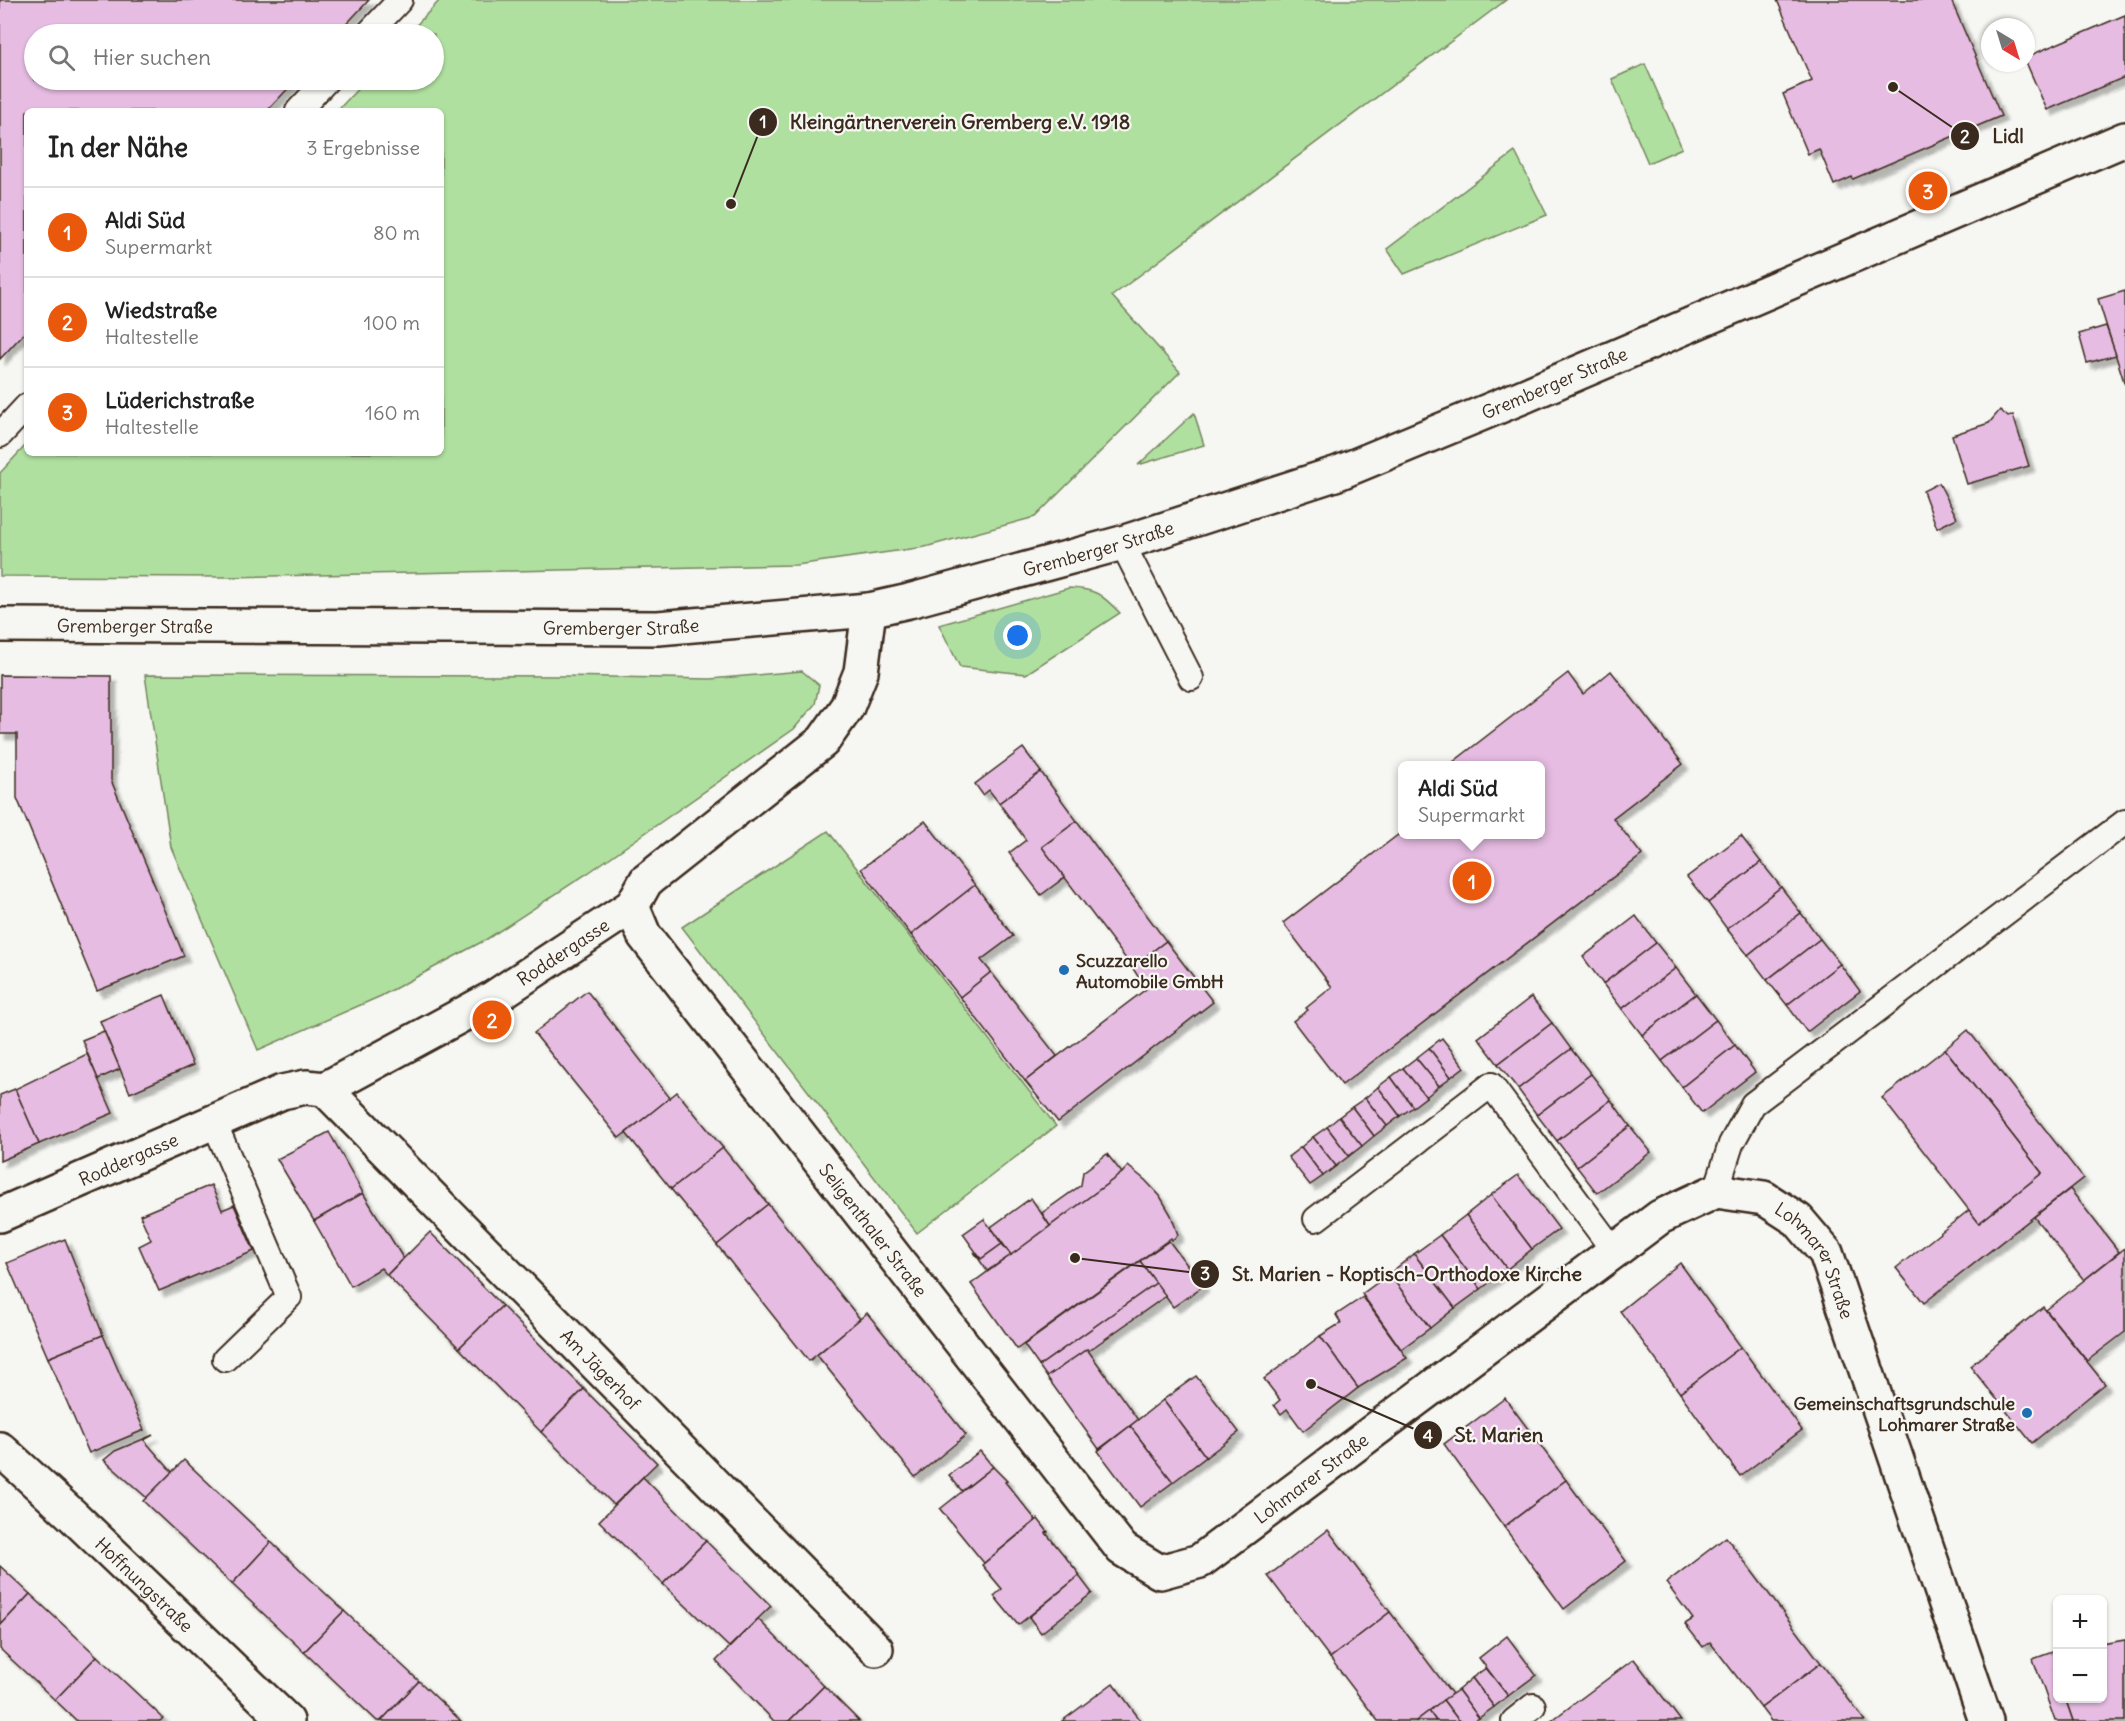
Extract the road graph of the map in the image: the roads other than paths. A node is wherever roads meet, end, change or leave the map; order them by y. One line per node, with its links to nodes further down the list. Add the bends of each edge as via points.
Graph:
1 (400, 0): 2 (lane)
2 (377, 24)
3 (318, 90): 4 (lane)
4 (301, 108)
5 (2125, 140): 8 (street, Gremberger Straße, via 1338,473)
6 (24, 409): 7 (lane)
7 (0, 435)
8 (1122, 543): 9 (street, Gremberger Straße); 11 (lane)
9 (869, 610): 10 (street, Gremberger Straße, via 658,628); 13 (street, Roddergasse, via 861,672 847,707 823,741 646,881)
10 (0, 625)
11 (1191, 678)
12 (2125, 822): 16 (lane, via 1753,1104 1731,1144)
13 (632, 906): 14 (street, Roddergasse, via 493,998); 22 (street, Seligenthaler Straße, via 644,935)
14 (325, 1089): 15 (street, Roddergasse, via 306,1087 282,1092); 23 (street, Am Jägerhof)
15 (214, 1122): 17 (street, Roddergasse); 20 (lane, via 289,1297)
16 (1716, 1191): 19 (street, Lohmarer Straße, via 1660,1217); 27 (street, Lohmarer Straße, via 1764,1198 1798,1220 1826,1253)
17 (0, 1215)
18 (1316, 1219): 19 (lane, via 1491,1085)
19 (1614, 1251): 22 (street, Lohmarer Straße, via 1200,1561 1160,1572)
20 (225, 1359)
21 (0, 1449): 25 (street, Hoffnungstraße)
22 (1122, 1548)
23 (876, 1649)
24 (1533, 1706): 26 (lane)
25 (287, 1721)
26 (1514, 1721)
27 (1986, 1721)

